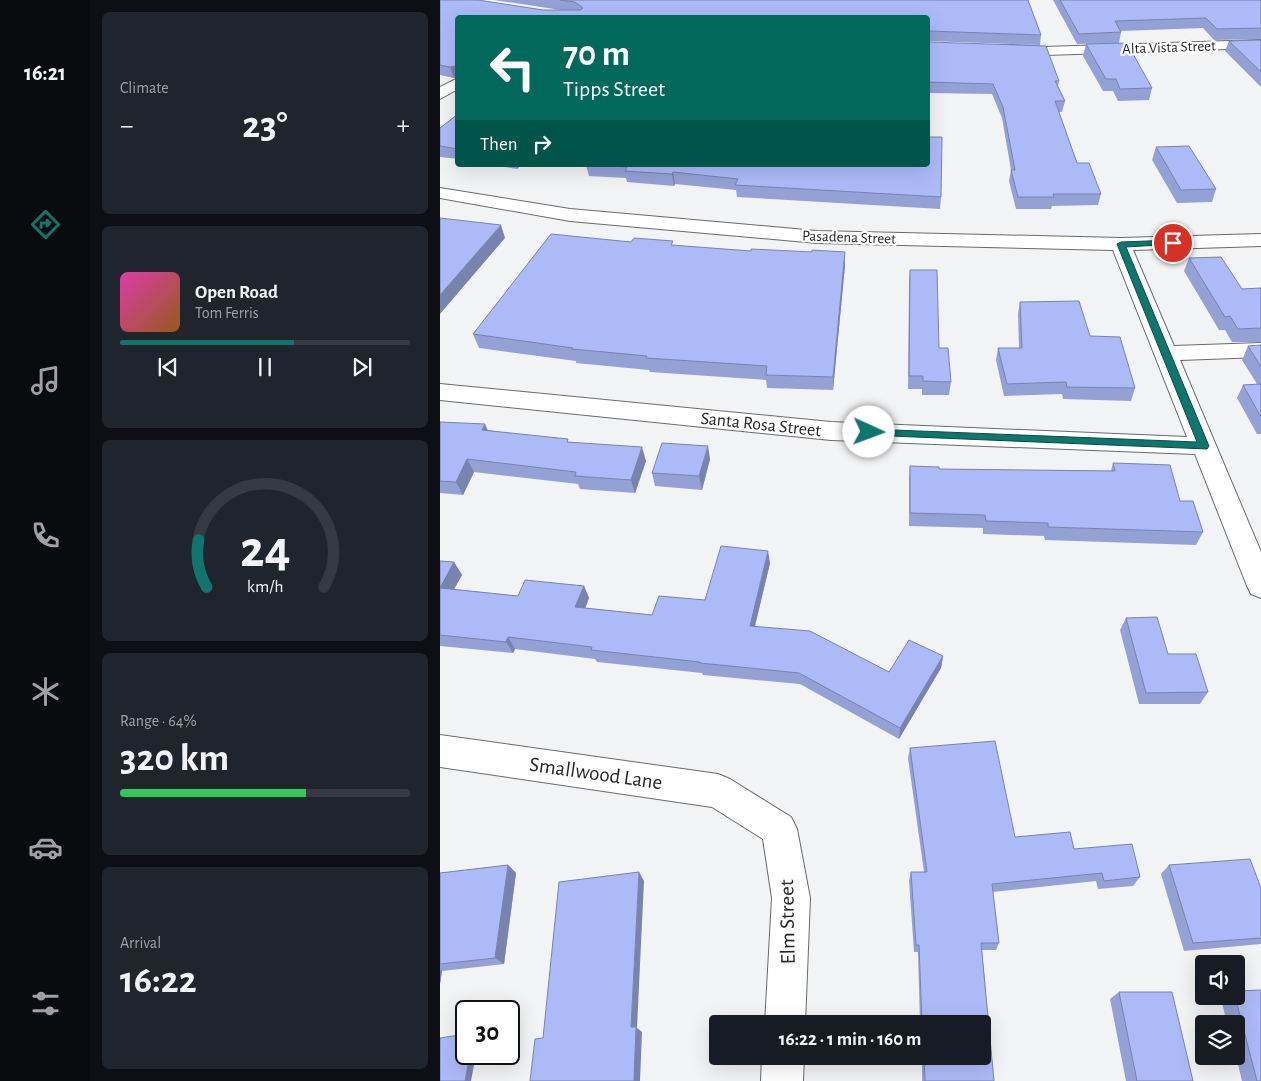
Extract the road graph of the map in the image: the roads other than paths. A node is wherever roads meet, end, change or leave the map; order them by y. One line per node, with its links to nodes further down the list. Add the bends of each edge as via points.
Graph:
1 (1261, 44): 2 (street, Alta Vista Street, via 1045,51)
2 (996, 49)
3 (455, 84): 4 (street)
4 (440, 94)
5 (440, 192): 7 (street, Pasadena Street, via 570,215 817,237)
6 (1261, 240): 7 (street, Pasadena Street)
7 (1121, 244): 9 (street)
8 (1261, 350): 9 (street)
9 (1165, 353): 11 (street)
10 (440, 392): 11 (street, Santa Rosa Street, via 831,431)
11 (1203, 446): 12 (street)
12 (1261, 586)
13 (440, 750): 14 (street, Smallwood Lane, via 718,791)
14 (747, 809): 15 (street, Elm Street, via 780,829 791,898)
15 (785, 1015)
16 (783, 1065): 17 (street)
17 (782, 1081)

